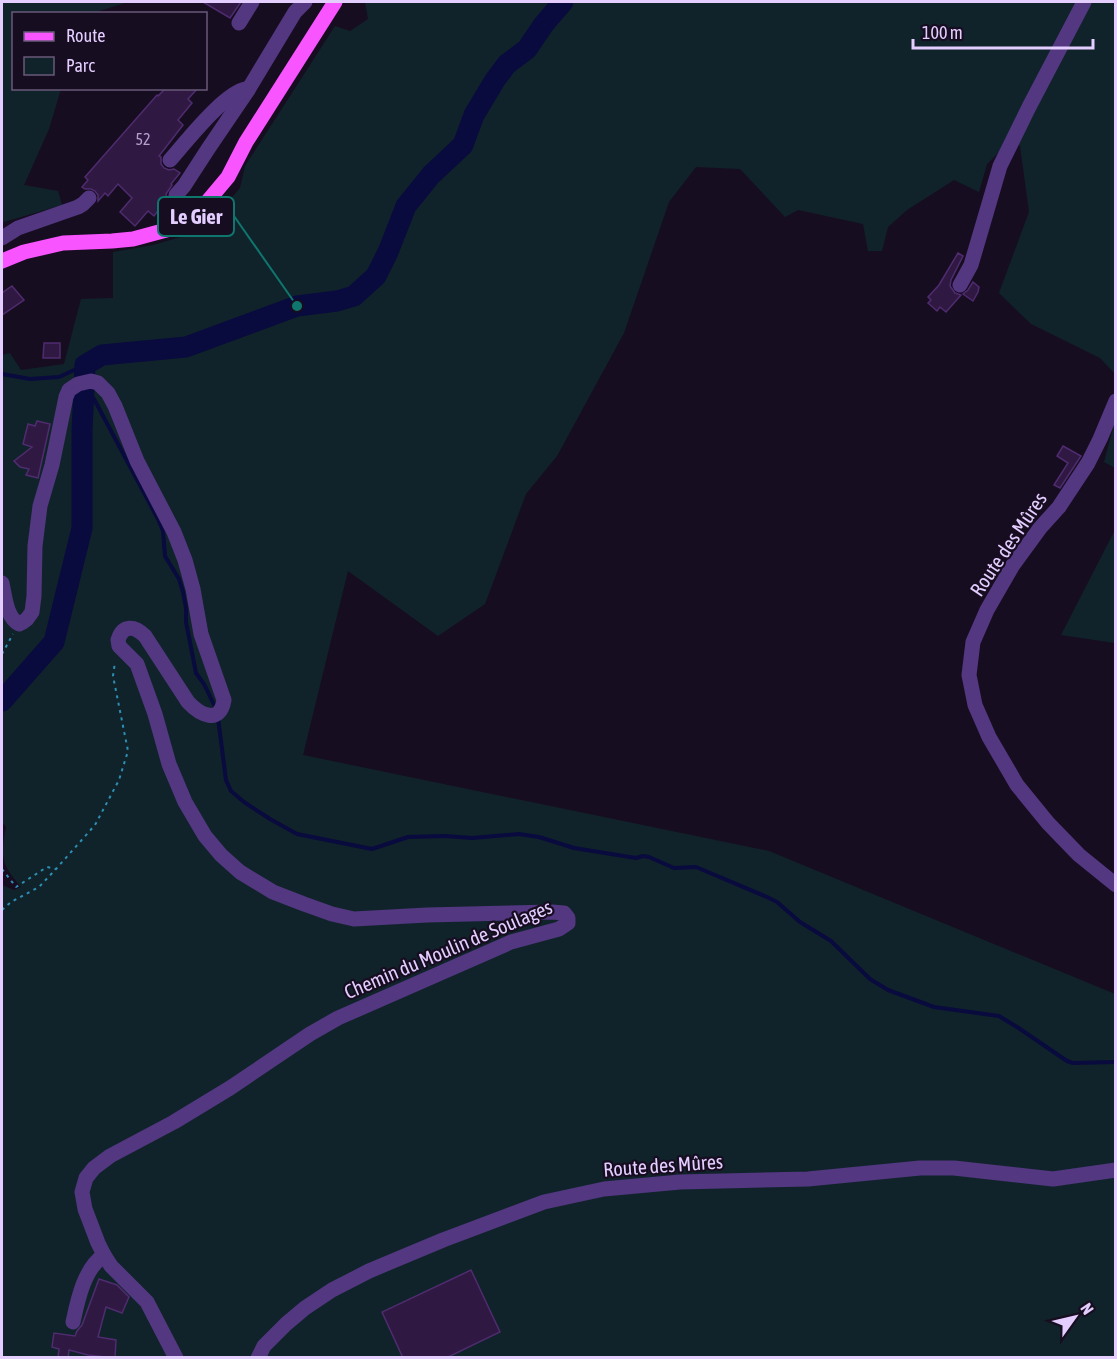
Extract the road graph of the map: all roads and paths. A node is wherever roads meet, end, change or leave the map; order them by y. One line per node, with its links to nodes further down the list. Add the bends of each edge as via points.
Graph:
1 (252, 2): 5 (street)
2 (305, 2): 6 (street)
3 (1084, 2): 12 (street, via 1000,166 971,265)
4 (331, 3): 11 (main road, via 220,188 194,213 170,229 133,239 54,245)
5 (239, 23)
6 (248, 90): 7 (street, via 239,90 230,97); 8 (street)
7 (170, 160)
8 (176, 195)
9 (89, 198): 10 (street, via 78,207 18,228)
10 (2, 238)
11 (2, 261)
12 (960, 285)
13 (1116, 401): 20 (street, Route des Mûres, via 1088,463 1013,565 987,610 973,642 969,675 975,705 1017,785 1079,855)
14 (2, 583): 15 (street, via 10,616)
15 (19, 624): 16 (street, via 32,612 40,506 66,397 69,390 85,382 98,383 115,406 185,560 223,708 211,716 196,710 139,631 128,629 120,635 119,646); 17 (path)
16 (124, 651): 19 (path, via 115,659 113,676 128,751 119,780 95,825); 23 (street, Chemin du Moulin de Soulages, via 137,664 185,802 206,836 240,872 273,892 354,919 552,912 564,913 568,923 511,942 338,1018 174,1122 110,1156 86,1178 82,1192)
17 (2, 654)
18 (2, 869): 19 (path, via 16,887 47,867)
19 (56, 869): 21 (path, via 39,887)
20 (1116, 885)
21 (2, 910)
22 (1116, 1170): 26 (street, Route des Mûres, via 1053,1179 920,1168 808,1179 680,1182 604,1189 544,1202 443,1240 332,1290 286,1324)
23 (104, 1255): 24 (street, via 97,1260 81,1290); 25 (street, Chemin du Moulin de Soulages, via 147,1302)
24 (73, 1322)
25 (176, 1358)
26 (258, 1358)

